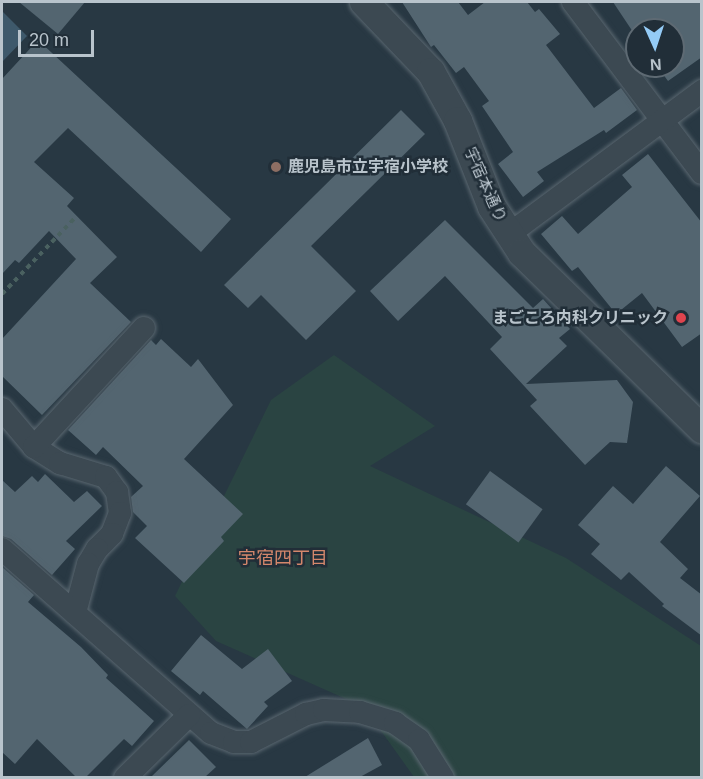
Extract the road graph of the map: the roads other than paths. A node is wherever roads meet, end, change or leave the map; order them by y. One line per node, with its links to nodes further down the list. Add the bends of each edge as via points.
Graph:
1 (364, 2): 6 (street, 宇宿本通り, via 431,72 458,121 492,207)
2 (573, 2): 4 (street)
3 (702, 91): 4 (street)
4 (659, 120): 5 (street); 6 (street)
5 (702, 173)
6 (508, 235): 9 (street, 宇宿本通り, via 552,285)
7 (144, 328): 10 (street)
8 (2, 410): 10 (street)
9 (702, 429)
10 (34, 447): 12 (street, via 60,463 106,477 117,492 120,513 112,534 88,564)
11 (2, 549): 12 (street)
12 (75, 613): 13 (street)
13 (189, 715): 14 (street); 15 (street, via 211,733 234,742 251,742 306,714 324,710 360,712 395,723 419,740)
14 (125, 777)
15 (443, 777)

